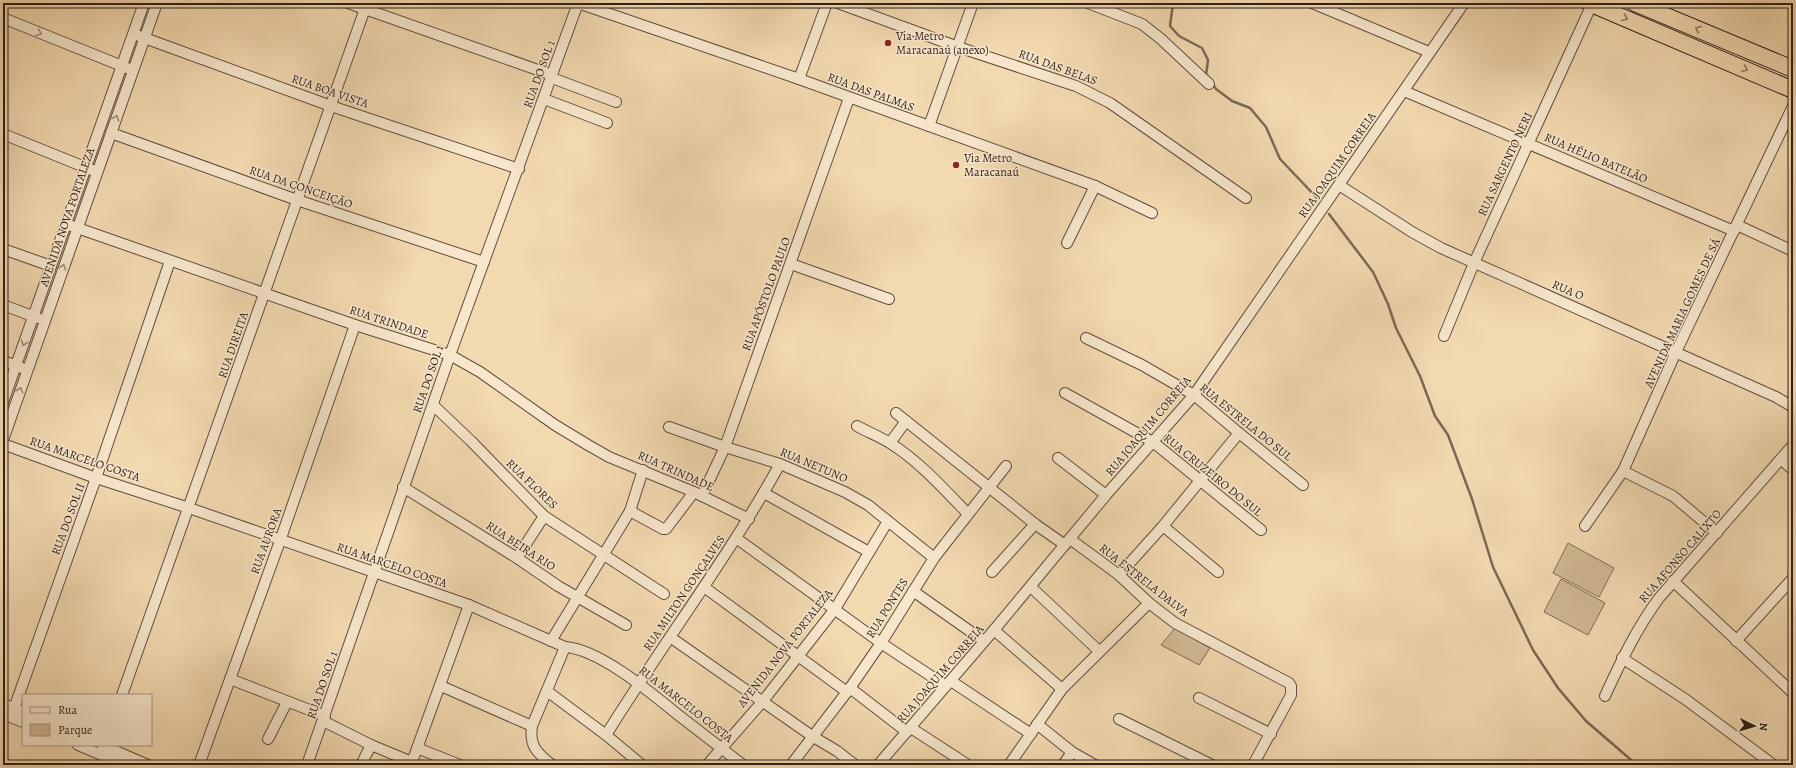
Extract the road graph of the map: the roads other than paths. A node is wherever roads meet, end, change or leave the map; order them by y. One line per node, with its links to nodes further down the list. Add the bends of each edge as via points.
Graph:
1 (144, 3): 15 (street, AVENIDA NOVA FORTALEZA)
2 (157, 3): 16 (street, AVENIDA NOVA FORTALEZA)
3 (348, 3): 13 (street)
4 (578, 3): 22 (street, RUA DO SOL 1); 23 (street, RUA DAS PALMAS)
5 (827, 3): 23 (street)
6 (838, 3): 17 (street, RUA DAS BELAS)
7 (973, 3): 17 (street)
8 (1088, 3): 24 (street, via 1142,24)
9 (1312, 3): 18 (street)
10 (1464, 3): 18 (street, RUA JOAQUIM CORREIA)
11 (1635, 3): 20 (highway, one-way to 11)
12 (1590, 4): 25 (highway, one-way to 25); 36 (street, RUA SARGENTO NERI)
13 (366, 6): 22 (street); 30 (street, RUA DIREITA)
14 (3, 18): 19 (street, one-way to 19)
15 (133, 34): 16 (street, RUA BOA VISTA); 19 (street, AVENIDA NOVA FORTALEZA)
16 (144, 38): 21 (street, AVENIDA NOVA FORTALEZA); 30 (street, RUA BOA VISTA)
17 (958, 46): 33 (street); 42 (street, RUA DAS BELAS, via 1093,94 1110,103)
18 (1429, 52): 26 (street, RUA JOAQUIM CORREIA)
19 (122, 66): 21 (street); 37 (street, AVENIDA NOVA FORTALEZA)
20 (1793, 69)
21 (133, 71): 34 (street, AVENIDA NOVA FORTALEZA, one-way to 21)
22 (552, 76): 28 (street, RUA DO SOL 1); 29 (street)
23 (799, 79): 27 (street, RUA DAS PALMAS)
24 (1209, 84)
25 (1793, 90)
26 (1404, 91): 36 (street, RUA HÉLIO BATELÃO); 40 (street, RUA JOAQUIM CORREIA)
27 (849, 98): 33 (street, RUA DAS PALMAS); 53 (street, RUA APÓSTOLO PAULO)
28 (544, 99): 32 (street); 38 (street, RUA DO SOL 1)
29 (616, 102)
30 (332, 106): 38 (street, RUA BOA VISTA); 43 (street, RUA DIREITA)
31 (1793, 106): 47 (street, AVENIDA MARIA GOMES DE SÁ)
32 (607, 123)
33 (929, 126): 41 (street, RUA DAS PALMAS)
34 (110, 133): 39 (street, AVENIDA NOVA FORTALEZA); 43 (street, RUA DA CONCEIÇÃO)
35 (3, 134): 37 (street)
36 (1529, 144): 47 (street, RUA HÉLIO BATELÃO); 54 (street, RUA SARGENTO NERI)
37 (86, 168): 39 (street); 45 (street, AVENIDA NOVA FORTALEZA)
38 (519, 169): 52 (street, RUA DO SOL 1)
39 (97, 172): 46 (street, AVENIDA NOVA FORTALEZA)
40 (1339, 185): 54 (street, RUA O, via 1412,232); 70 (street, RUA JOAQUIM CORREIA)
41 (1095, 186): 44 (street, RUA DAS PALMAS); 48 (street)
42 (1246, 198)
43 (297, 200): 52 (street, RUA DA CONCEIÇÃO); 56 (street, RUA DIREITA)
44 (1152, 214)
45 (66, 224): 46 (street, RUA TRINDADE); 55 (street, AVENIDA NOVA FORTALEZA)
46 (77, 228): 51 (street, RUA TRINDADE); 60 (street, AVENIDA NOVA FORTALEZA, one-way to 46)
47 (1736, 228): 50 (street, RUA HÉLIO BATELÃO); 64 (street, AVENIDA MARIA GOMES DE SÁ)
48 (1067, 243)
49 (3, 248): 55 (street)
50 (1793, 251)
51 (170, 261): 56 (street, RUA TRINDADE); 92 (street, RUA DO SOL II)
52 (484, 262): 65 (street, RUA DO SOL 1)
53 (791, 264): 57 (street); 84 (street, RUA APÓSTOLO PAULO)
54 (1474, 264): 62 (street, RUA SARGENTO NERI); 64 (street, RUA O)
55 (51, 266): 59 (street, AVENIDA NOVA FORTALEZA)
56 (265, 293): 61 (street, RUA TRINDADE); 100 (street, RUA DIREITA)
57 (889, 299)
58 (3, 305): 59 (street)
59 (33, 316): 60 (street); 67 (street, AVENIDA NOVA FORTALEZA, one-way to 67)
60 (44, 321): 68 (street, AVENIDA NOVA FORTALEZA)
61 (355, 325): 65 (street, RUA TRINDADE); 112 (street, RUA AURORA)
62 (1444, 336)
63 (1086, 338): 70 (street, RUA ESTRELA DO SUL, via 1142,365)
64 (1676, 352): 73 (street, RUA O); 91 (street, AVENIDA MARIA GOMES DE SÁ)
65 (450, 355): 72 (street, RUA DO SOL 1); 89 (street, RUA TRINDADE, via 466,363 588,445 609,457)
66 (3, 361): 67 (street)
67 (16, 366): 68 (street); 71 (street, AVENIDA NOVA FORTALEZA)
68 (27, 370): 79 (street, AVENIDA NOVA FORTALEZA, one-way to 68)
69 (1065, 393): 80 (street, RUA CRUZEIRO DO SUL)
70 (1194, 395): 78 (street, RUA ESTRELA DO SUL); 80 (street, RUA JOAQUIM CORREIA)
71 (3, 402)
72 (433, 405): 95 (street, RUA DO SOL 1); 103 (street, RUA FLORES)
73 (1793, 407)
74 (896, 413): 75 (street, RUA ESTRELA DALVA)
75 (906, 421): 81 (street); 96 (street, RUA ESTRELA DALVA)
76 (669, 426): 84 (street, RUA NETUNO)
77 (857, 426): 81 (street)
78 (1239, 433): 93 (street); 94 (street, RUA ESTRELA DO SUL)
79 (3, 440)
80 (1153, 442): 93 (street, RUA CRUZEIRO DO SUL); 99 (street, RUA JOAQUIM CORREIA)
81 (890, 443): 102 (street, via 933,478)
82 (3, 444): 92 (street, RUA MARCELO COSTA)
83 (1793, 445): 86 (street, RUA AFONSO CALIXTO)
84 (725, 447): 87 (street, RUA NETUNO); 98 (street, RUA APÓSTOLO PAULO)
85 (1058, 458): 99 (street)
86 (1781, 459): 90 (street); 110 (street, RUA AFONSO CALIXTO)
87 (780, 464): 97 (street, RUA MILTON GONÇALVES); 105 (street, RUA NETUNO, via 845,492 868,505)
88 (1006, 466): 96 (street, RUA PONTES)
89 (643, 470): 98 (street, RUA TRINDADE); 101 (street)
90 (1793, 470)
91 (1623, 471): 108 (street, AVENIDA MARIA GOMES DE SÁ); 110 (street, via 1673,496)
92 (96, 478): 100 (street, RUA MARCELO COSTA); 157 (street, RUA DO SOL II)
93 (1199, 480): 107 (street); 109 (street, RUA CRUZEIRO DO SUL)
94 (1303, 485)
95 (403, 487): 116 (street, RUA BEIRA RIO); 118 (street, RUA DO SOL 1)
96 (989, 488): 102 (street, RUA PONTES); 106 (street, RUA ESTRELA DALVA)
97 (764, 493): 104 (street, RUA MILTON GONÇALVES); 114 (street)
98 (698, 494): 101 (street, RUA APÓSTOLO PAULO, via 666,529); 104 (street, RUA TRINDADE)
99 (1106, 495): 113 (street, RUA JOAQUIM CORREIA)
100 (189, 508): 112 (street, RUA MARCELO COSTA); 151 (street, RUA DIREITA)
101 (630, 510): 115 (street)
102 (968, 514): 117 (street, RUA PONTES)
103 (544, 516): 115 (street, RUA FLORES); 116 (street)
104 (749, 519): 111 (street, RUA MILTON GONÇALVES)
105 (888, 521): 114 (street, AVENIDA NOVA FORTALEZA); 117 (street, RUA NETUNO)
106 (1035, 524): 113 (street, RUA ESTRELA DALVA); 119 (street)
107 (1163, 526): 120 (street); 121 (street)
108 (1586, 526)
109 (1261, 530)
110 (1717, 533): 123 (street, RUA AFONSO CALIXTO)
111 (736, 538): 124 (street, RUA MILTON GONÇALVES); 131 (street)
112 (280, 541): 118 (street, RUA MARCELO COSTA); 143 (street, RUA AURORA)
113 (1068, 542): 121 (street, RUA ESTRELA DALVA); 125 (street, RUA JOAQUIM CORREIA)
114 (869, 552): 131 (street, AVENIDA NOVA FORTALEZA)
115 (605, 554): 127 (street, RUA FLORES); 128 (street)
116 (517, 558): 128 (street, RUA BEIRA RIO)
117 (934, 558): 126 (street, RUA PONTES)
118 (374, 572): 130 (street, RUA MARCELO COSTA); 158 (street, RUA DO SOL 1)
119 (992, 572)
120 (1218, 572)
121 (1119, 576): 129 (street, RUA ESTRELA DALVA)
122 (1793, 578): 137 (street)
123 (1672, 581): 137 (street); 142 (street, RUA AFONSO CALIXTO, via 1644,618)
124 (704, 587): 134 (street, RUA MILTON GONÇALVES); 141 (street)
125 (1031, 587): 133 (street, RUA JOAQUIM CORREIA); 140 (street)
126 (913, 591): 136 (street); 138 (street, RUA PONTES)
127 (664, 594)
128 (577, 596): 132 (street, RUA BEIRA RIO); 135 (street)
129 (1148, 603): 140 (street); 165 (street, RUA ESTRELA DALVA, via 1189,632 1289,683 1291,695)
130 (469, 605): 135 (street, RUA MARCELO COSTA); 146 (street)
131 (835, 609): 138 (street); 141 (street, AVENIDA NOVA FORTALEZA)
132 (626, 625)
133 (994, 630): 136 (street, RUA JOAQUIM CORREIA); 147 (street)
134 (670, 637): 144 (street, RUA MILTON GONÇALVES); 154 (street)
135 (551, 641): 139 (street, RUA MARCELO COSTA)
136 (984, 641): 145 (street, RUA JOAQUIM CORREIA)
137 (1736, 641): 150 (street)
138 (881, 643): 145 (street); 148 (street, RUA PONTES)
139 (565, 647): 144 (street, RUA MARCELO COSTA, via 575,647); 149 (street)
140 (1099, 651): 147 (street)
141 (799, 655): 148 (street); 154 (street, AVENIDA NOVA FORTALEZA)
142 (1622, 658): 152 (street, RUA AFONSO CALIXTO); 176 (street, via 1685,699)
143 (230, 678): 155 (street); 180 (street, RUA AURORA)
144 (638, 683): 166 (street, RUA MILTON GONÇALVES); 173 (street, RUA MARCELO COSTA)
145 (949, 683): 163 (street, RUA JOAQUIM CORREIA); 164 (street)
146 (441, 686): 162 (street); 172 (street)
147 (1062, 689): 161 (street)
148 (848, 690): 163 (street); 167 (street, RUA PONTES)
149 (547, 691): 162 (street); 166 (street)
150 (1793, 693)
151 (122, 694)
152 (1605, 696)
153 (1199, 698): 165 (street)
154 (763, 701): 167 (street); 173 (street, AVENIDA NOVA FORTALEZA)
155 (287, 702): 158 (street); 168 (street)
156 (3, 704): 157 (street)
157 (13, 713): 160 (street)
158 (324, 719): 170 (street); 181 (street, RUA DO SOL 1)
159 (1119, 719): 194 (street)
160 (22, 721)
161 (1037, 724): 164 (street); 174 (street)
162 (532, 726): 184 (street, via 530,737 534,747)
163 (909, 730): 189 (street, RUA JOAQUIM CORREIA); 190 (street)
164 (1031, 734): 191 (street)
165 (1271, 734): 195 (street)
166 (606, 735): 175 (street)
167 (812, 736): 187 (street, RUA PONTES); 188 (street)
168 (268, 739)
169 (86, 746): 171 (street)
170 (371, 746): 177 (street); 182 (street)
171 (102, 748): 178 (street); 179 (street)
172 (417, 748): 177 (street); 183 (street)
173 (721, 748): 185 (street, AVENIDA NOVA FORTALEZA); 186 (street, RUA MARCELO COSTA)
174 (1072, 752): 192 (street); 193 (street)
175 (635, 763)
176 (1771, 763)
177 (411, 764)
178 (126, 765)
179 (148, 765)
180 (199, 765)
181 (307, 765)
182 (361, 765)
183 (460, 765)
184 (552, 765)
185 (707, 765)
186 (743, 765)
187 (791, 765)
188 (855, 765)
189 (878, 765)
190 (968, 765)
191 (1009, 765)
192 (1063, 765)
193 (1095, 765)
194 (1212, 765)
195 (1253, 765)

